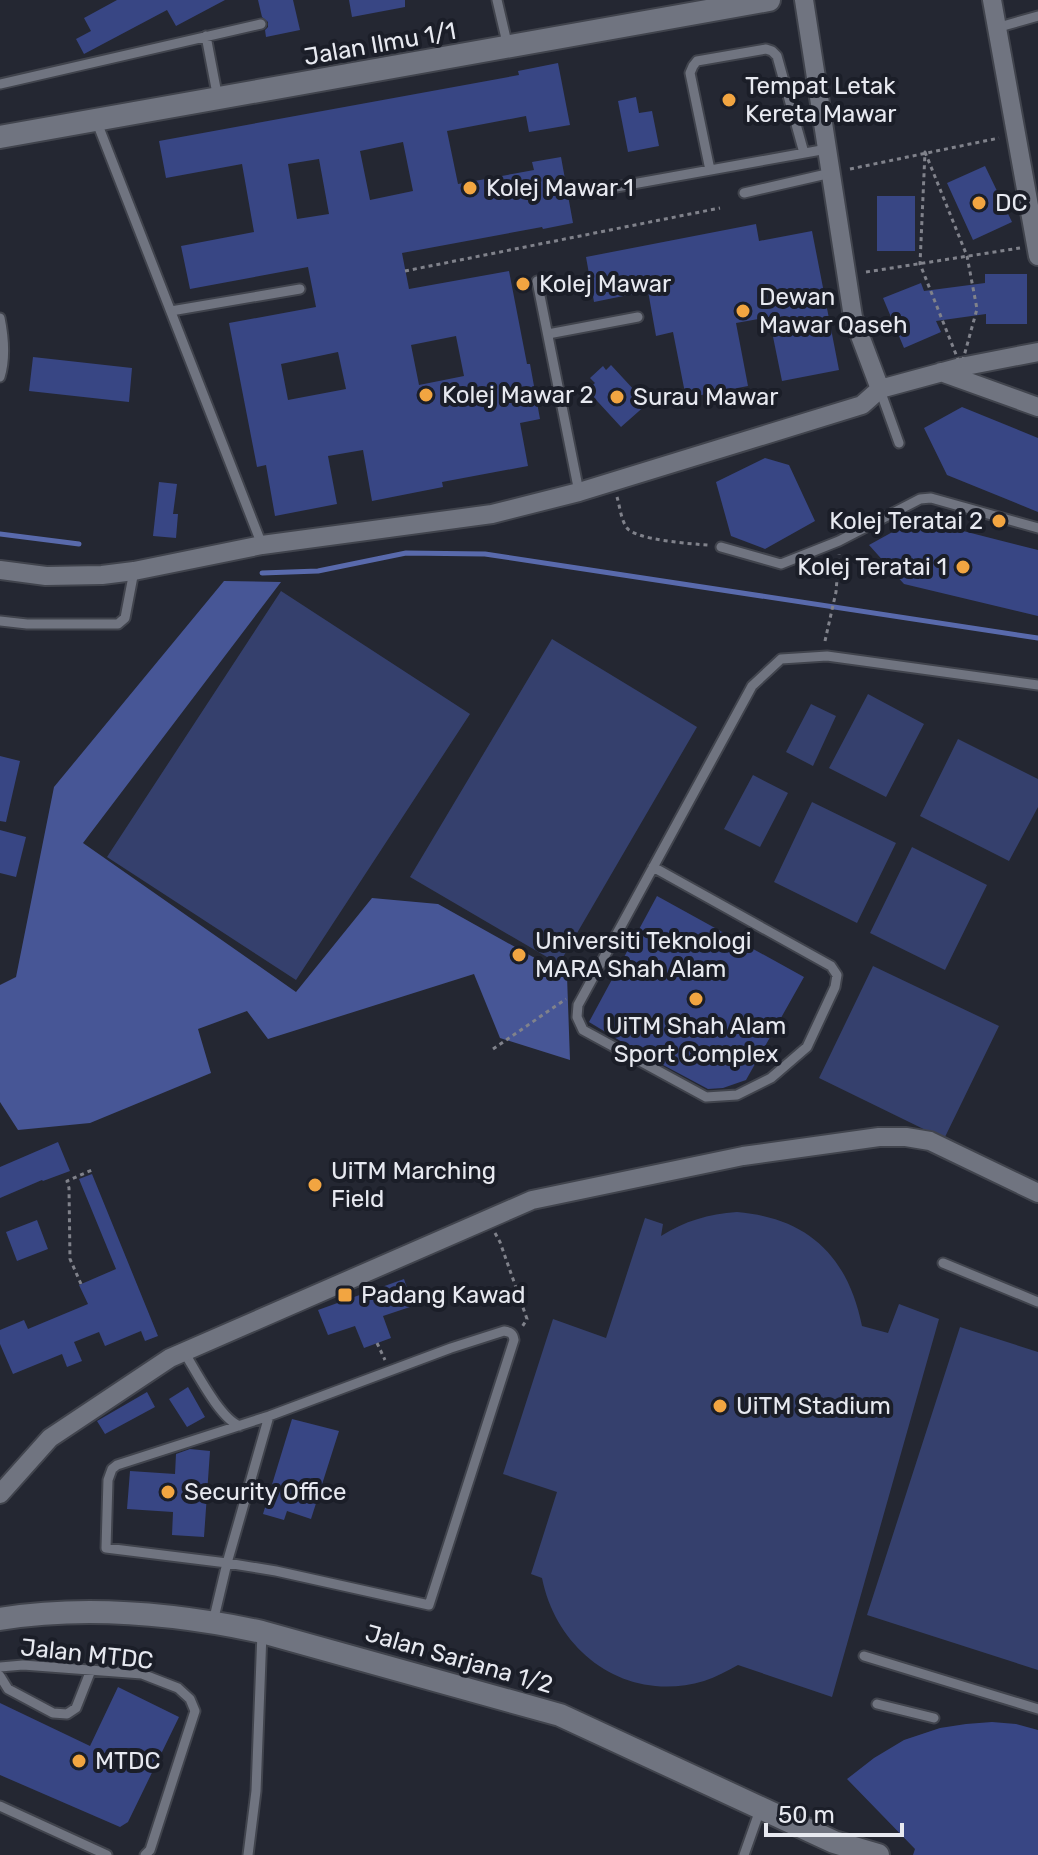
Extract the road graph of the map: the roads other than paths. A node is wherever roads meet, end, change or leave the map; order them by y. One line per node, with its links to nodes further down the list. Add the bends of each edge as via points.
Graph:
1 (497, 0): 9 (lane)
2 (769, 0): 9 (street, Jalan Ilmu 1/1)
3 (804, 0): 14 (street)
4 (992, 0): 7 (street)
5 (1038, 16): 7 (lane)
6 (261, 24): 8 (lane)
7 (996, 28): 20 (street)
8 (206, 36): 10 (lane); 11 (lane)
9 (508, 47): 11 (street, Jalan Ilmu 1/1)
10 (0, 84)
11 (218, 99): 12 (street, Jalan Ilmu 1/1)
12 (96, 120): 13 (street, Jalan Ilmu 1/1); 23 (lane)
13 (0, 137)
14 (827, 149): 15 (lane); 17 (street)
15 (804, 153): 16 (lane); 16 (lane, via 772,51 697,61 690,73)
16 (710, 170): 18 (lane)
17 (831, 173): 19 (lane); 30 (street, via 853,317)
18 (616, 187)
19 (744, 193)
20 (1037, 251)
21 (537, 281): 26 (lane)
22 (300, 289): 23 (lane)
23 (171, 311): 35 (lane)
24 (638, 317): 26 (lane)
25 (0, 318): 28 (lane)
26 (548, 334): 33 (lane)
27 (1038, 352): 29 (street)
28 (1, 371)
29 (941, 372): 30 (street); 31 (street)
30 (880, 389): 32 (lane); 33 (street, via 862,405)
31 (1038, 407)
32 (899, 443)
33 (579, 492): 35 (street, via 492,514)
34 (1038, 528): 36 (lane, via 931,498 781,564)
35 (262, 545): 38 (street)
36 (721, 547)
37 (0, 570): 38 (street, via 75,577)
38 (134, 571): 39 (lane, via 122,622)
39 (0, 621)
40 (1038, 685): 41 (lane, via 827,656 781,659 752,686)
41 (653, 867): 41 (lane, via 831,966 837,975 807,1047 771,1078 737,1095 706,1097 583,1030 577,1017 578,1005)
42 (1038, 1193): 45 (street, via 930,1141 906,1137 743,1156 532,1200)
43 (943, 1263): 44 (lane)
44 (1038, 1302)
45 (184, 1352): 47 (lane, via 222,1413); 48 (street, via 50,1438)
46 (269, 1416): 47 (lane); 49 (lane); 49 (lane, via 497,1333 514,1336 429,1605)
47 (240, 1426): 49 (lane, via 117,1465 108,1480 106,1548)
48 (0, 1494)
49 (227, 1563): 51 (lane)
50 (0, 1619): 51 (street, Jalan Sarjana 1/2, via 74,1613)
51 (213, 1622): 52 (street, Jalan Sarjana 1/2)
52 (262, 1632): 61 (street, Jalan Sarjana 1/2, via 560,1715); 64 (lane)
53 (864, 1656): 58 (lane)
54 (0, 1667): 55 (lane, Jalan MTDC)
55 (91, 1670): 56 (lane, via 76,1708 67,1714 53,1713 8,1689); 63 (lane, Jalan MTDC, via 158,1679 178,1688 195,1711)
56 (0, 1676)
57 (877, 1704): 59 (lane)
58 (1038, 1709)
59 (934, 1718)
60 (0, 1806): 62 (lane)
61 (761, 1807): 65 (lane); 66 (street, Jalan Sarjana 1/2, via 834,1842)
62 (107, 1855)
63 (145, 1855)
64 (248, 1855)
65 (744, 1855)
66 (878, 1855)

